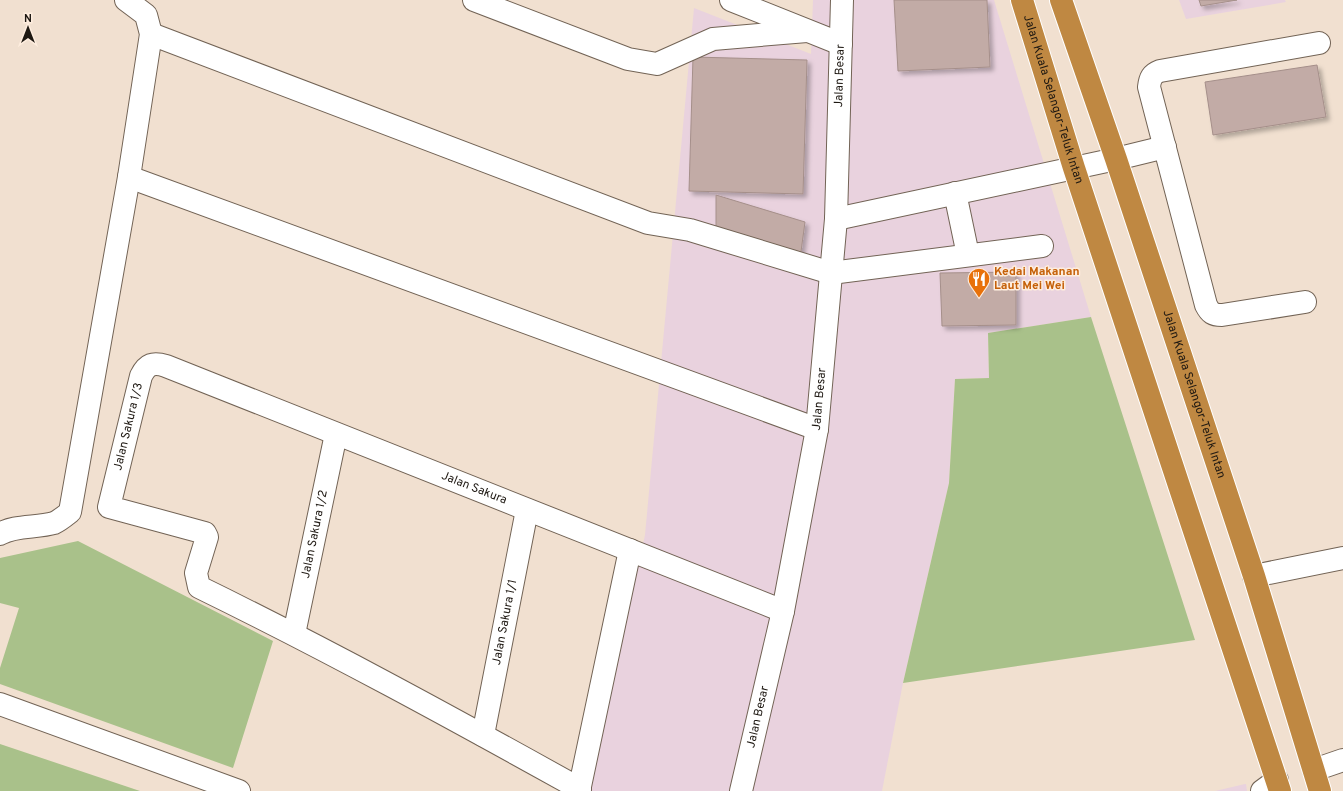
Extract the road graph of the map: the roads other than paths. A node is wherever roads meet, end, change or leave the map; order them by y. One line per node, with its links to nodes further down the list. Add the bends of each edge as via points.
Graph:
1 (126, 0): 8 (street, via 146,15)
2 (474, 0): 7 (street, via 628,59 656,64 713,39)
3 (731, 0): 7 (street)
4 (842, 0): 10 (street, Jalan Besar)
5 (1022, 0): 13 (highway, Jalan Kuala Selangor-Teluk Intan)
6 (1061, 0): 12 (highway, Jalan Kuala Selangor-Teluk Intan)
7 (807, 30): 10 (street)
8 (152, 34): 14 (street); 19 (street, via 648,223 690,230)
9 (1320, 43): 11 (street, via 1154,74 1149,87)
10 (841, 44): 16 (street, Jalan Besar)
11 (1165, 147): 12 (street); 20 (street, via 1206,305 1210,312 1222,315)
12 (1116, 159): 13 (street); 28 (highway, Jalan Kuala Selangor-Teluk Intan)
13 (1074, 168): 15 (street); 35 (highway, Jalan Kuala Selangor-Teluk Intan)
14 (129, 177): 22 (street); 25 (street, via 70,512 55,523 6,530)
15 (955, 193): 16 (street); 18 (street)
16 (836, 219): 19 (street, Jalan Besar)
17 (1042, 246): 18 (street)
18 (968, 255): 19 (street)
19 (830, 273): 22 (street, Jalan Besar)
20 (1304, 302)
21 (166, 366): 23 (street, Jalan Sakura); 30 (street, Jalan Sakura 1/3, via 157,363 150,365 141,376 109,507 205,533 207,537 196,574 199,587)
22 (817, 429): 29 (street, Jalan Besar)
23 (336, 434): 24 (street, Jalan Sakura); 30 (street, Jalan Sakura 1/2)
24 (527, 510): 26 (street, Jalan Sakura); 32 (street, Jalan Sakura 1/1)
25 (0, 534)
26 (630, 550): 29 (street, Jalan Sakura); 36 (street)
27 (1343, 558): 28 (street)
28 (1254, 576): 34 (highway, Jalan Kuala Selangor-Teluk Intan)
29 (783, 611): 38 (street, Jalan Besar)
30 (294, 634): 32 (street)
31 (0, 704): 37 (street)
32 (483, 735): 36 (street)
33 (1343, 760): 34 (street)
34 (1314, 770): 39 (highway, Jalan Kuala Selangor-Teluk Intan)
35 (1273, 787)
36 (579, 790)
37 (239, 791)
38 (741, 791)
39 (1320, 791)

